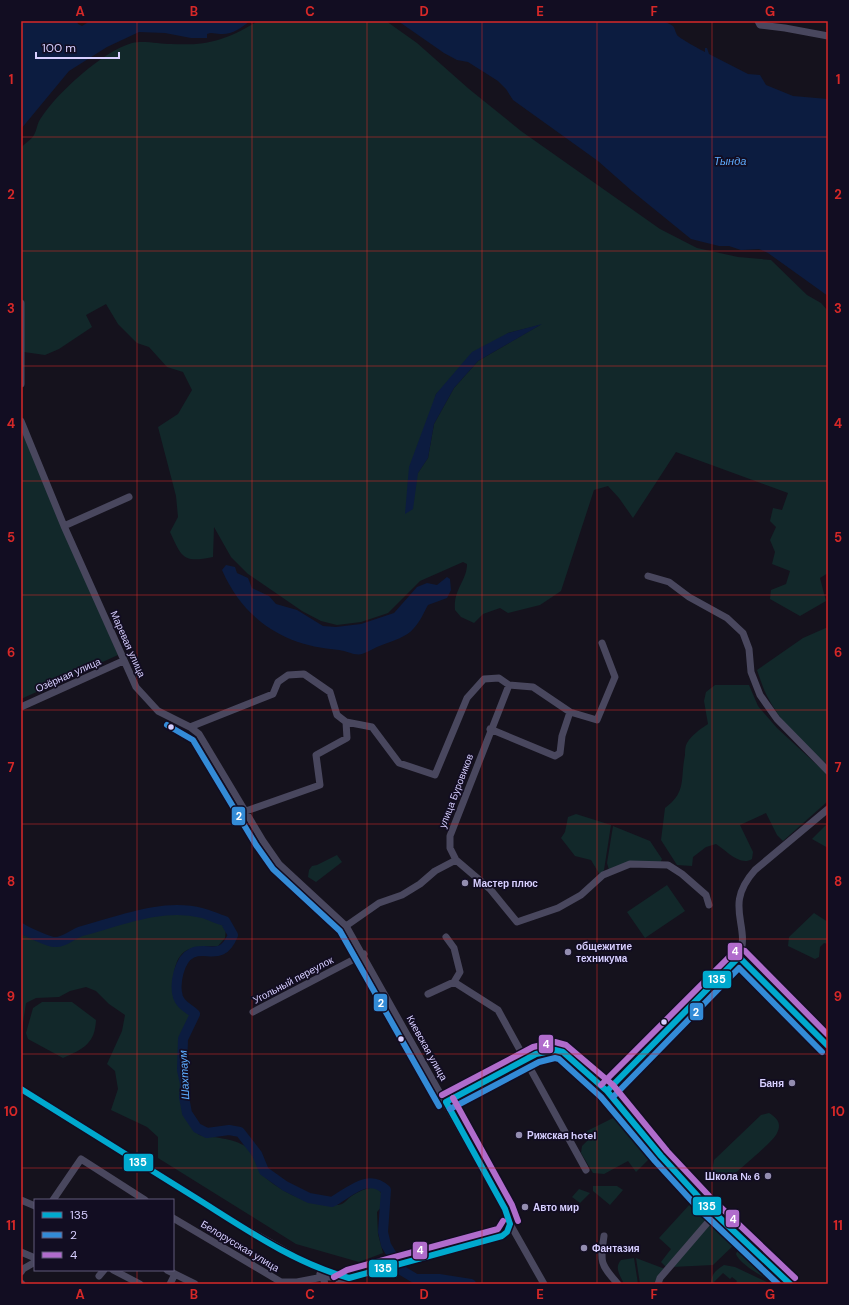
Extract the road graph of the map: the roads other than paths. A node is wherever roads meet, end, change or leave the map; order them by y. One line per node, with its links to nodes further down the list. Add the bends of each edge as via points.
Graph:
1 (758, 21): 2 (street, via 760,25)
2 (828, 36)
3 (21, 303): 4 (street)
4 (21, 384)
5 (21, 421): 7 (street, Маревая улица)
6 (129, 497): 7 (street)
7 (64, 526): 10 (street, Маревая улица)
8 (648, 576): 17 (street, via 669,582 689,597 727,618 743,633 760,695 798,743)
9 (602, 643): 13 (street, via 615,677 597,720)
10 (123, 661): 12 (street, Озёрная улица); 15 (street, Маревая улица, via 136,687 158,711)
11 (509, 685): 13 (street, via 533,687); 14 (street, via 499,678 484,679 467,698 435,775 400,763 372,727); 16 (street, улица Буровиков)
12 (21, 707)
13 (570, 712): 16 (street, via 562,736 560,753 555,756)
14 (346, 722): 15 (street, via 337,715 330,692 304,674 288,675 278,682 273,694); 19 (street, via 347,738 316,755 320,785)
15 (190, 727): 19 (street, Маревая улица, via 199,734)
16 (490, 729): 20 (street, улица Буровиков, via 450,836 450,848)
17 (828, 771)
18 (828, 808): 25 (street, via 746,880 739,897 742,944)
19 (246, 811): 22 (street, Маревая улица, via 280,864)
20 (456, 860): 21 (street, via 490,889 517,922 558,908 581,896 603,875 630,864 668,865 706,895); 22 (street, via 435,871 402,895 379,902)
21 (709, 904)
22 (346, 926): 24 (street, Киевская улица)
23 (446, 937): 26 (street, via 454,948 460,972)
24 (364, 954): 28 (street, Угольный переулок); 33 (street, Киевская улица)
25 (739, 957): 29 (street); 32 (street)
26 (454, 982): 27 (street); 30 (street, via 498,1010)
27 (428, 994)
28 (253, 1012)
29 (828, 1046)
30 (526, 1060): 32 (street, via 545,1051 563,1052); 33 (street); 34 (street)
31 (21, 1089): 45 (street, via 201,1202)
32 (607, 1091): 39 (street, via 661,1156)
33 (446, 1102): 41 (street, Киевская улица, via 505,1209)
34 (586, 1170)
35 (54, 1199): 36 (street, via 81,1159)
36 (142, 1199)
37 (21, 1200): 38 (street)
38 (34, 1206)
39 (715, 1214): 62 (street, via 660,1278); 63 (street)
40 (174, 1219): 53 (street, Белорусская улица, via 280,1282 297,1282)
41 (510, 1224): 54 (street, via 502,1236); 60 (street, Киевская улица)
42 (604, 1236): 61 (street, via 601,1258 606,1270)
43 (21, 1252): 44 (street)
44 (34, 1258)
45 (305, 1262): 53 (street); 54 (street)
46 (34, 1263): 50 (street)
47 (103, 1271): 52 (street)
48 (115, 1271): 55 (street)
49 (169, 1271): 51 (street)
50 (21, 1272)
51 (175, 1274): 56 (street); 57 (street)
52 (99, 1276)
53 (323, 1276): 54 (street, Белорусская улица); 58 (street)
54 (349, 1278): 59 (street)
55 (140, 1284)
56 (170, 1284)
57 (195, 1284)
58 (325, 1284)
59 (338, 1284)
60 (544, 1284)
61 (618, 1284)
62 (658, 1284)
63 (790, 1284)

